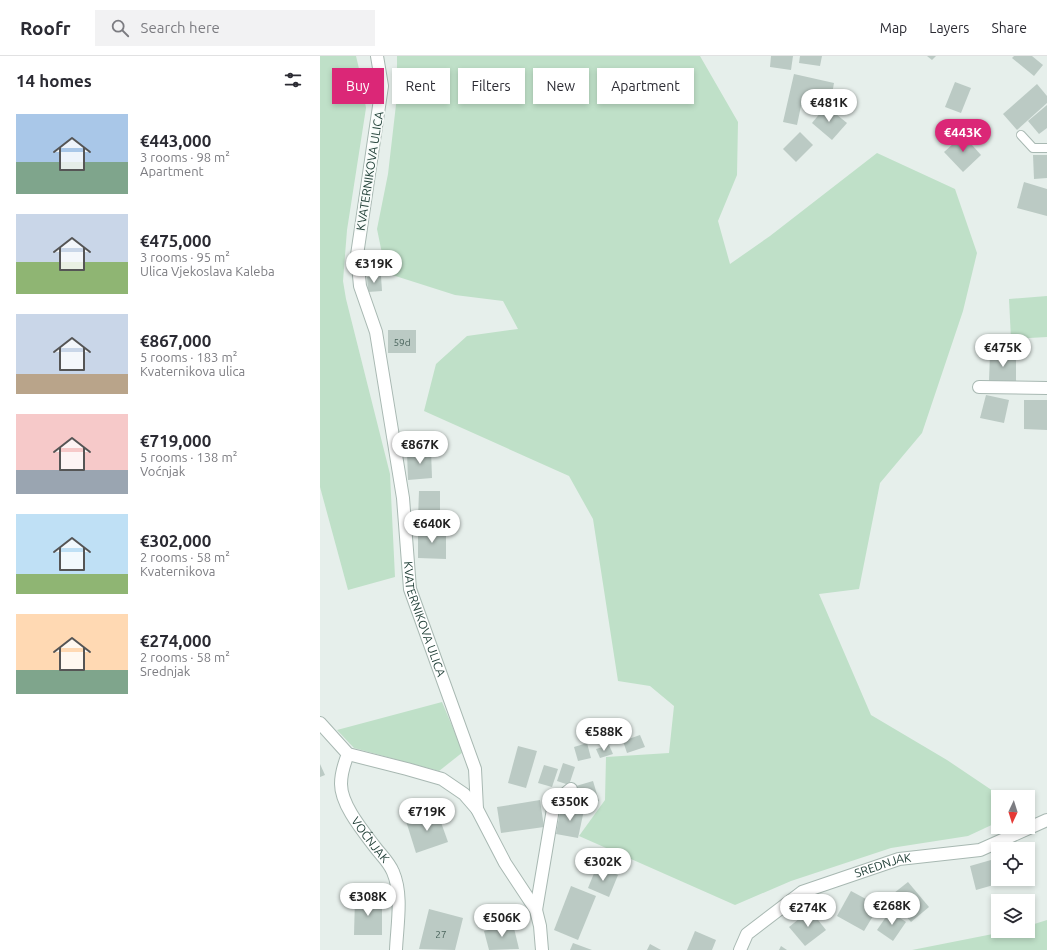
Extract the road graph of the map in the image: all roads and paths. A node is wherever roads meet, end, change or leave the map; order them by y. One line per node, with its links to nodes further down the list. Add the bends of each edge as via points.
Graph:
1 (376, 56): 9 (street, KVATERNIKOVA ULICA, via 382,86 357,255 360,286 376,332 403,498 410,589 475,769)
2 (1021, 135): 3 (lane, via 1033,148)
3 (1047, 148)
4 (978, 388): 5 (street)
5 (1047, 388)
6 (320, 723): 7 (street)
7 (348, 754): 9 (street, via 442,779 464,794); 12 (street, VOĆNJAK, via 342,769 343,796 350,811 388,862 397,885)
8 (571, 789): 11 (street, via 554,803)
9 (477, 809): 11 (street, KVATERNIKOVA ULICA, via 505,863)
10 (1047, 820): 14 (street, SREDNJAK, via 980,850 899,859 802,892 747,934)
11 (536, 910): 13 (street, KVATERNIKOVA ULICA)
12 (396, 950)
13 (542, 950)
14 (740, 950)

